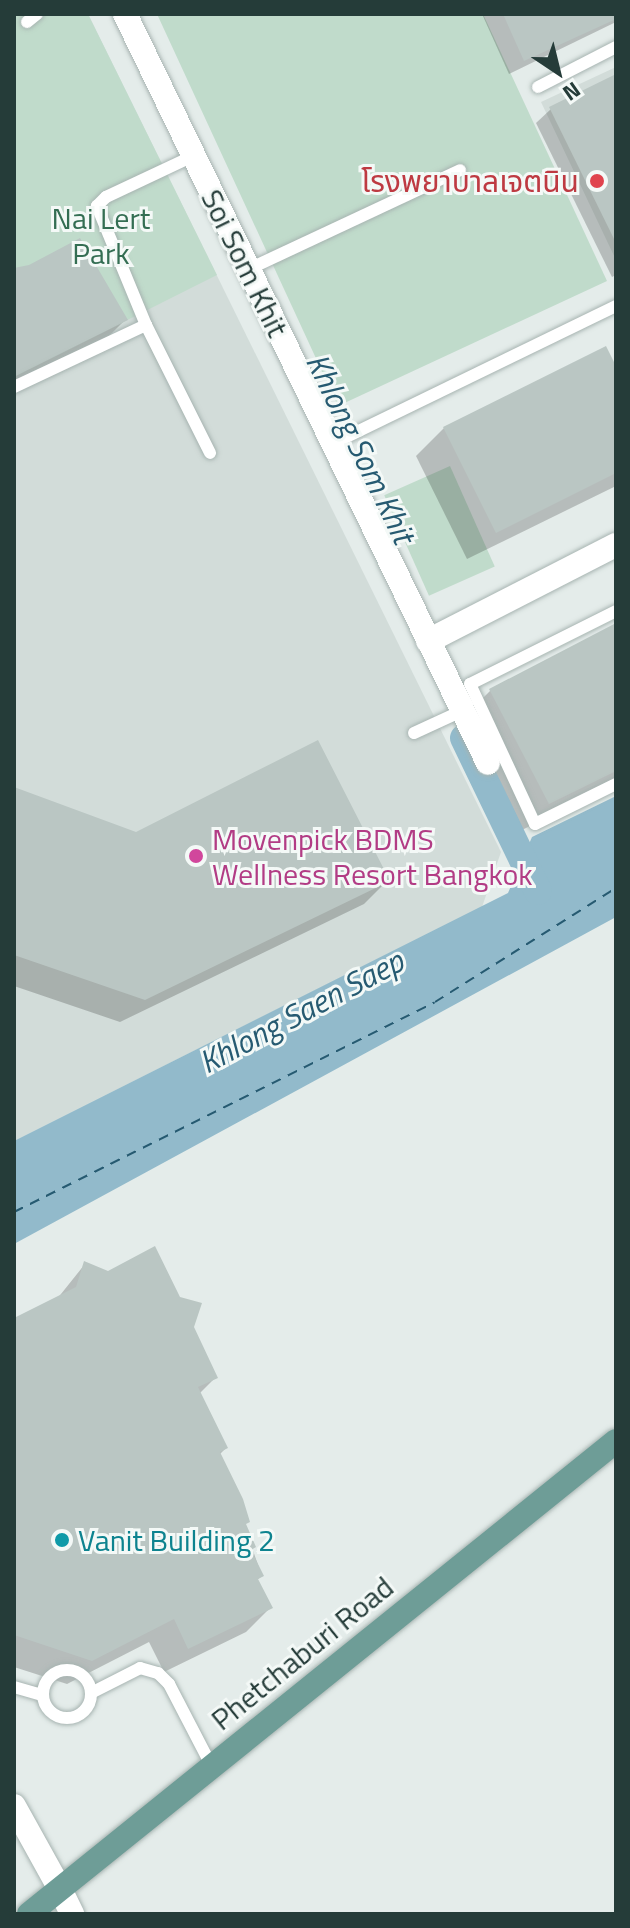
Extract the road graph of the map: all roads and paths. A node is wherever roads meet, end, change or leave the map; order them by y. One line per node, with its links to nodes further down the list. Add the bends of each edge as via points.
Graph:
1 (125, 14): 4 (street, Soi Som Khit)
2 (616, 47): 3 (lane)
3 (538, 87)
4 (193, 156): 6 (street, Soi Som Khit); 8 (lane, via 97,206)
5 (460, 170): 6 (lane)
6 (249, 269): 10 (street, Soi Som Khit)
7 (616, 306): 10 (lane)
8 (146, 325): 9 (lane); 11 (lane)
9 (14, 387)
10 (334, 443): 14 (street, Soi Som Khit)
11 (210, 453)
12 (616, 545): 14 (street)
13 (616, 611): 18 (lane, via 470,684 535,824)
14 (428, 641): 15 (street, Soi Som Khit)
15 (464, 710): 16 (lane); 17 (street, Soi Som Khit)
16 (414, 733)
17 (488, 763)
18 (616, 784)
19 (616, 1441): 23 (main road, Phetchaburi Road)
20 (14, 1687): 22 (lane)
21 (91, 1693): 22 (lane, via 78,1673 62,1671 48,1679); 22 (lane, via 85,1711 67,1719 50,1712); 23 (lane, via 140,1668 158,1673 169,1684)
22 (42, 1695)
23 (212, 1767): 25 (main road, Phetchaburi Road)
24 (14, 1806): 25 (street)
25 (60, 1889): 26 (main road, Phetchaburi Road); 27 (street)
26 (29, 1914)
27 (72, 1914)

